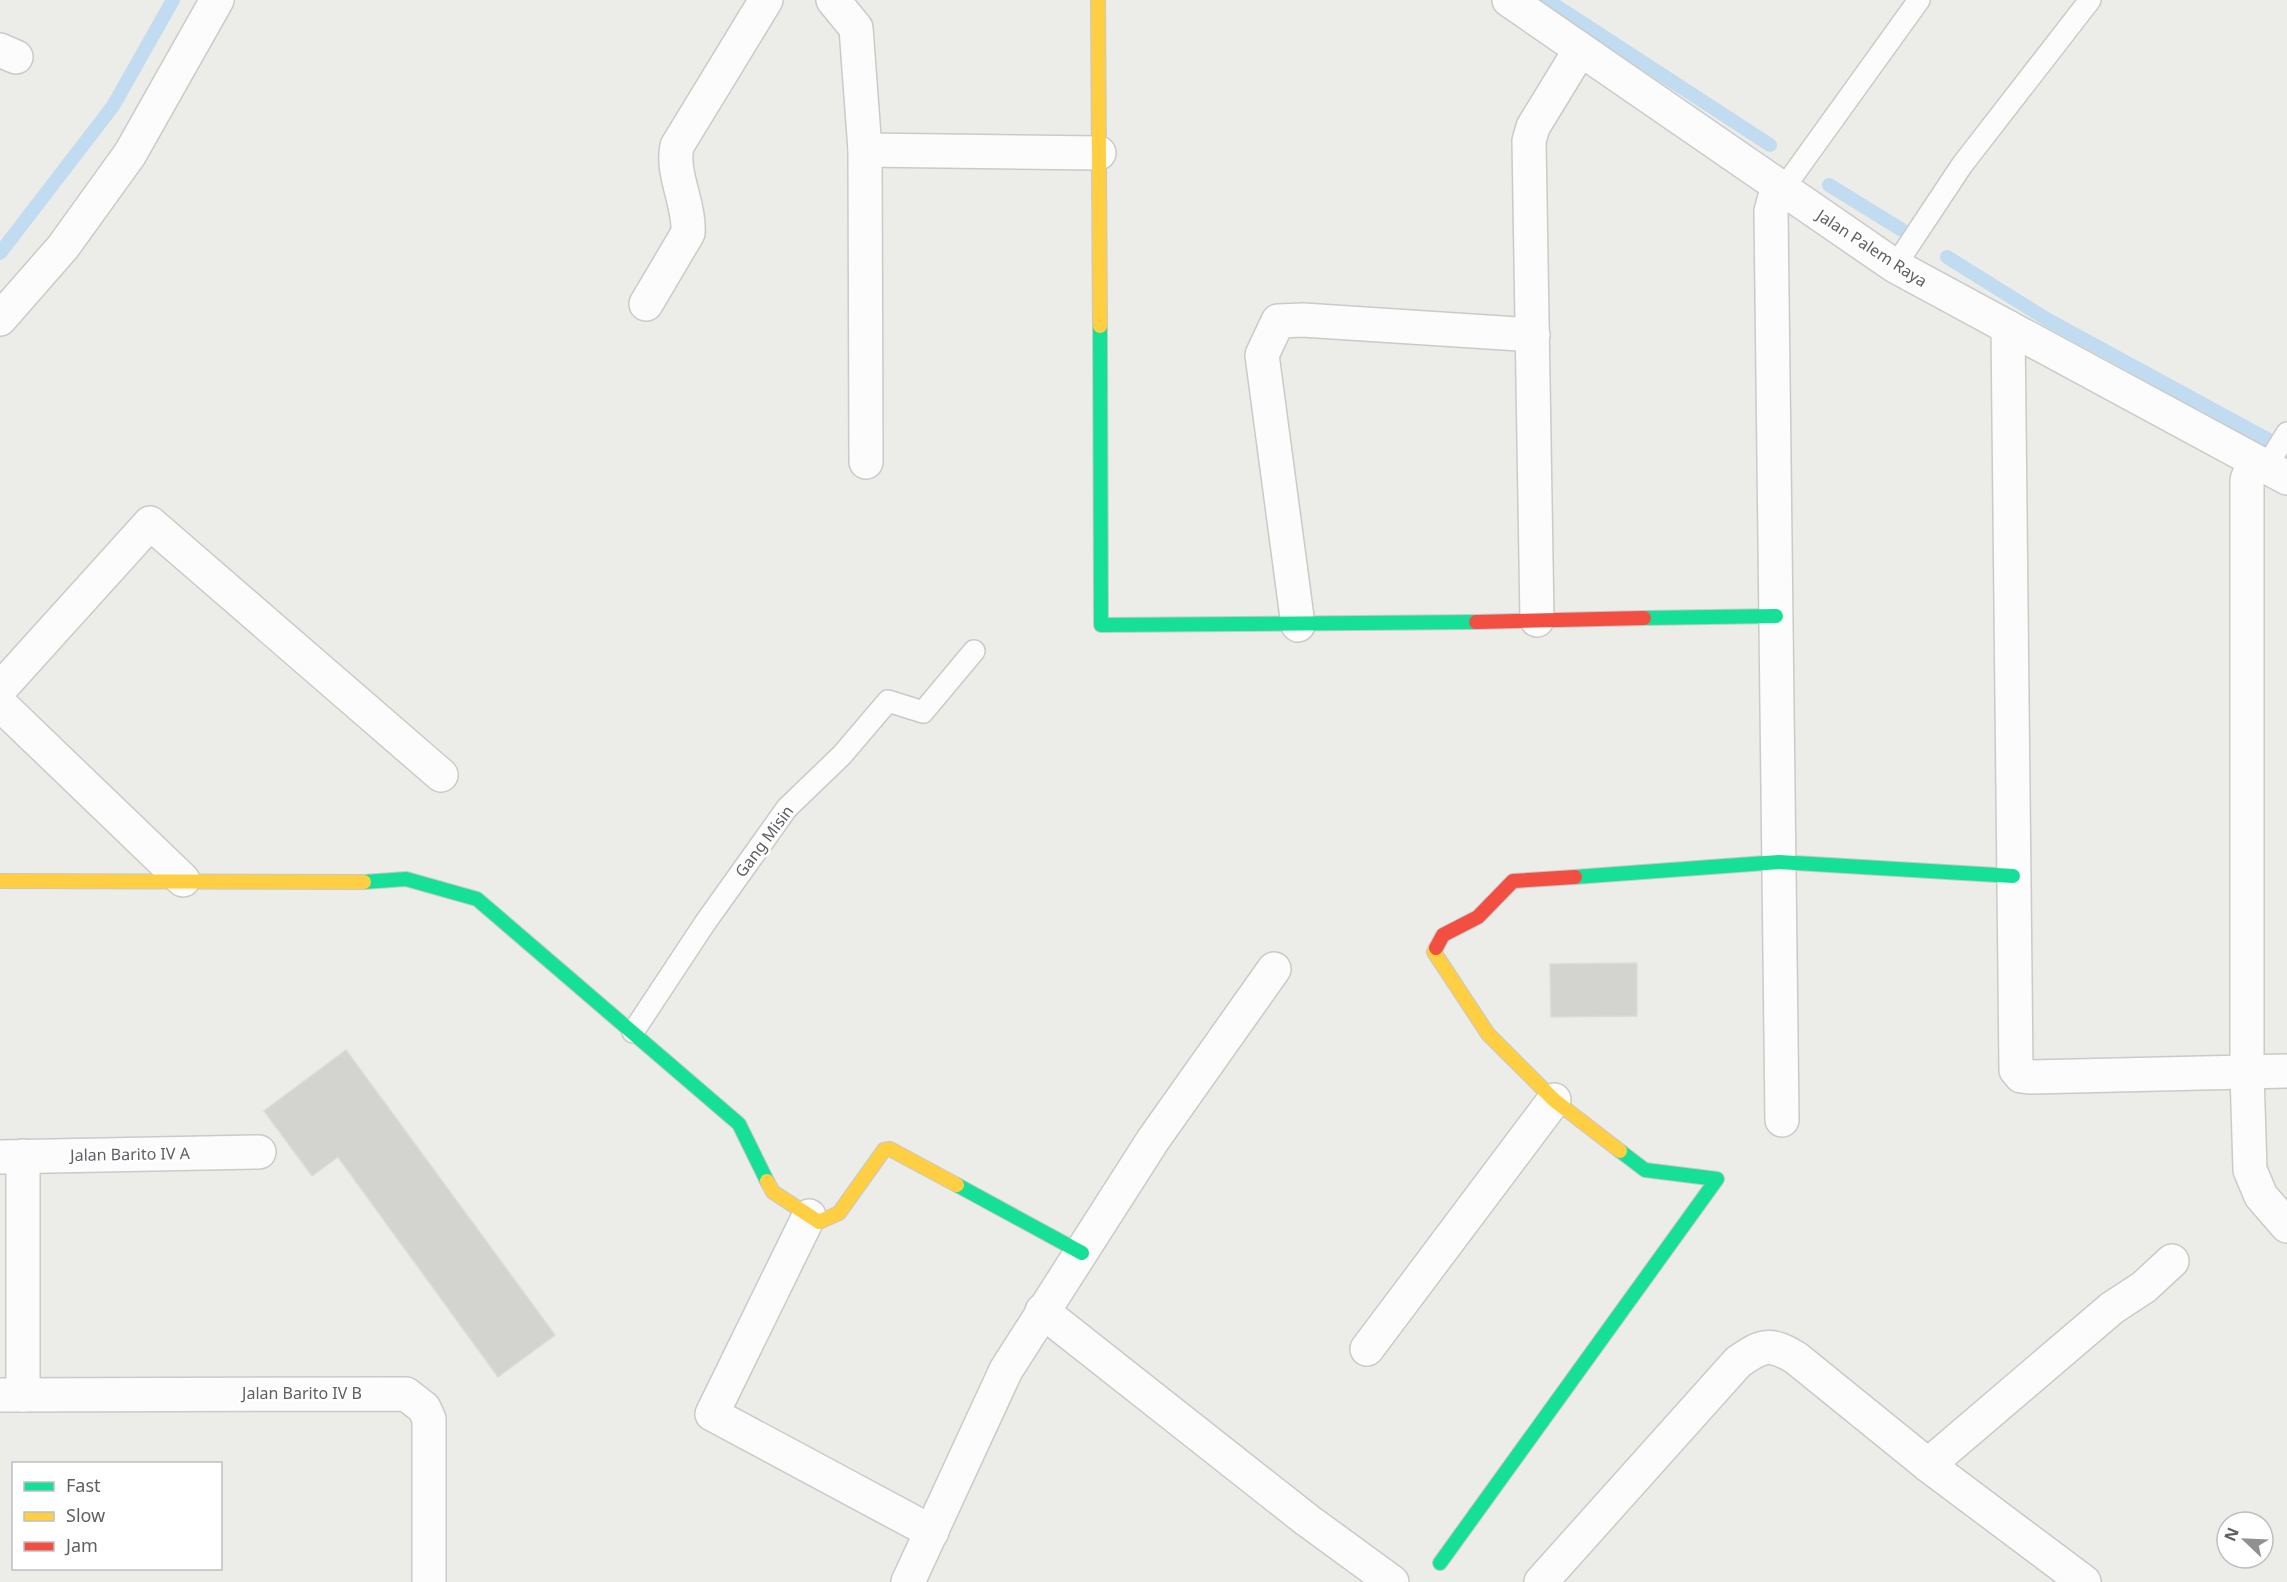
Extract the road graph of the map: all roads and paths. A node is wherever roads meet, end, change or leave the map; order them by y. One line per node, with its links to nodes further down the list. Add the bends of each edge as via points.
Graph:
1 (216, 0): 14 (street, via 130,154 63,247)
2 (766, 0): 13 (street, via 677,146 675,157 689,220 688,233)
3 (833, 0): 9 (street, via 856,28)
4 (1098, 0): 10 (street)
5 (1509, 0): 8 (street, Jalan Palem Raya)
6 (1919, 0): 11 (lane)
7 (2090, 0): 12 (lane, via 1962,165)
8 (1580, 50): 11 (street, Jalan Palem Raya); 16 (street, via 1533,127 1529,141)
9 (865, 150): 10 (street); 18 (street)
10 (1100, 153): 22 (street, via 1101,625)
11 (1780, 188): 12 (street, Jalan Palem Raya); 20 (street, via 1771,211)
12 (1895, 266): 15 (street, Jalan Palem Raya)
13 (646, 304)
14 (0, 319)
15 (2008, 327): 19 (street, Jalan Palem Raya); 28 (street)
16 (1533, 335): 21 (street); 22 (street, via 1278,321 1262,355)
17 (2287, 434): 19 (lane)
18 (866, 462)
19 (2270, 466): 34 (street, via 2247,480)
20 (1776, 616): 21 (street); 27 (street)
21 (1537, 620): 22 (street)
22 (1298, 625)
23 (974, 651): 32 (lane, Gang Misin, via 923,712 888,701 842,755 787,808)
24 (0, 689): 26 (street, via 150,523)
25 (0, 704): 29 (street)
26 (441, 775)
27 (1779, 862): 28 (street); 35 (street, via 1513,881 1478,917 1443,935 1434,952 1488,1034); 36 (street)
28 (2013, 876): 34 (street, via 2015,1062 2021,1076)
29 (183, 880): 30 (street); 32 (street, via 352,883 406,879 477,899)
30 (0, 881)
31 (1274, 969): 41 (street, via 1160,1130)
32 (633, 1032): 39 (street, via 739,1124 773,1192)
33 (2287, 1071): 34 (street)
34 (2247, 1073): 40 (street, via 2250,1170 2261,1196)
35 (1554, 1100): 44 (street); 48 (street, via 1645,1170 1717,1179)
36 (1782, 1120)
37 (259, 1152): 38 (street, Jalan Barito IV A)
38 (12, 1157): 45 (street)
39 (809, 1216): 41 (street, via 819,1222 839,1213 884,1150 890,1149); 47 (street, via 712,1414)
40 (2287, 1226)
41 (1082, 1253): 43 (street)
42 (2172, 1262): 46 (street, via 2112,1308)
43 (1042, 1311): 47 (street, via 1006,1370); 51 (street, via 1307,1520)
44 (1367, 1349)
45 (11, 1395): 49 (street, Jalan Barito IV B, via 406,1394 424,1408 429,1419)
46 (1928, 1465): 52 (street, via 1796,1358 1778,1347 1756,1349 1738,1362); 53 (street)
47 (932, 1532): 50 (street)
48 (1440, 1563)
49 (429, 1582)
50 (908, 1582)
51 (1392, 1582)
52 (1541, 1582)
53 (2084, 1582)

